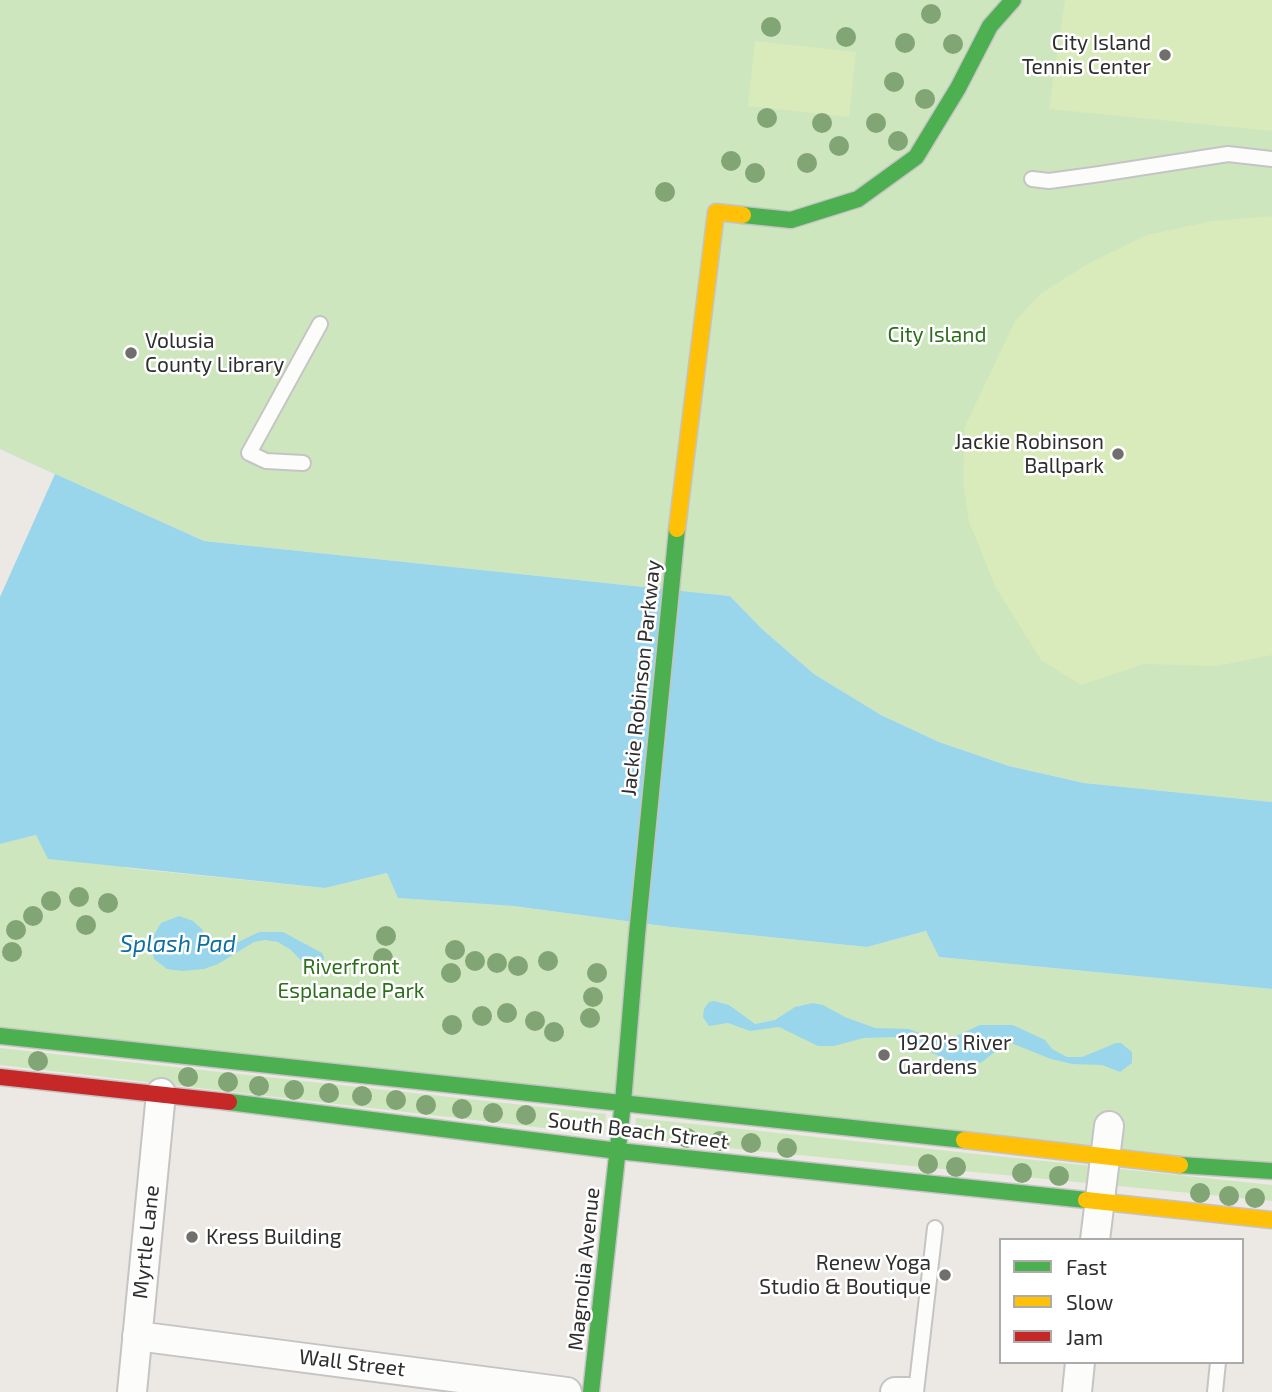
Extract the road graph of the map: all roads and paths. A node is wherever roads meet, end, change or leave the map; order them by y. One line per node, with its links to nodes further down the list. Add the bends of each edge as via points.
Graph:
1 (1013, 0): 9 (street, Jackie Robinson Parkway, via 990,26 916,157 858,199 791,220 716,212 673,565)
2 (1272, 159): 3 (lane, via 1228,154 1100,174)
3 (1032, 179)
4 (320, 324): 5 (lane, via 249,453 265,461)
5 (303, 463)
6 (0, 1036): 9 (street, South Beach Street)
7 (0, 1077): 8 (street, South Beach Street)
8 (161, 1093): 11 (street, South Beach Street); 18 (street, Myrtle Lane)
9 (623, 1102): 11 (street, Jackie Robinson Parkway); 12 (street, South Beach Street)
10 (1109, 1126): 12 (street)
11 (618, 1151): 14 (street, South Beach Street); 23 (street, Magnolia Avenue)
12 (1105, 1157): 13 (street, South Beach Street); 14 (street)
13 (1272, 1171)
14 (1100, 1202): 15 (street, South Beach Street); 17 (street)
15 (1272, 1220)
16 (935, 1228): 26 (lane)
17 (1095, 1238)
18 (137, 1336): 21 (street, Myrtle Lane); 22 (street, Wall Street)
19 (1080, 1364): 27 (street)
20 (1218, 1364): 28 (lane)
21 (132, 1392)
22 (567, 1392)
23 (591, 1392)
24 (895, 1392): 25 (street)
25 (908, 1392)
26 (916, 1392)
27 (1077, 1392)
28 (1215, 1392)

